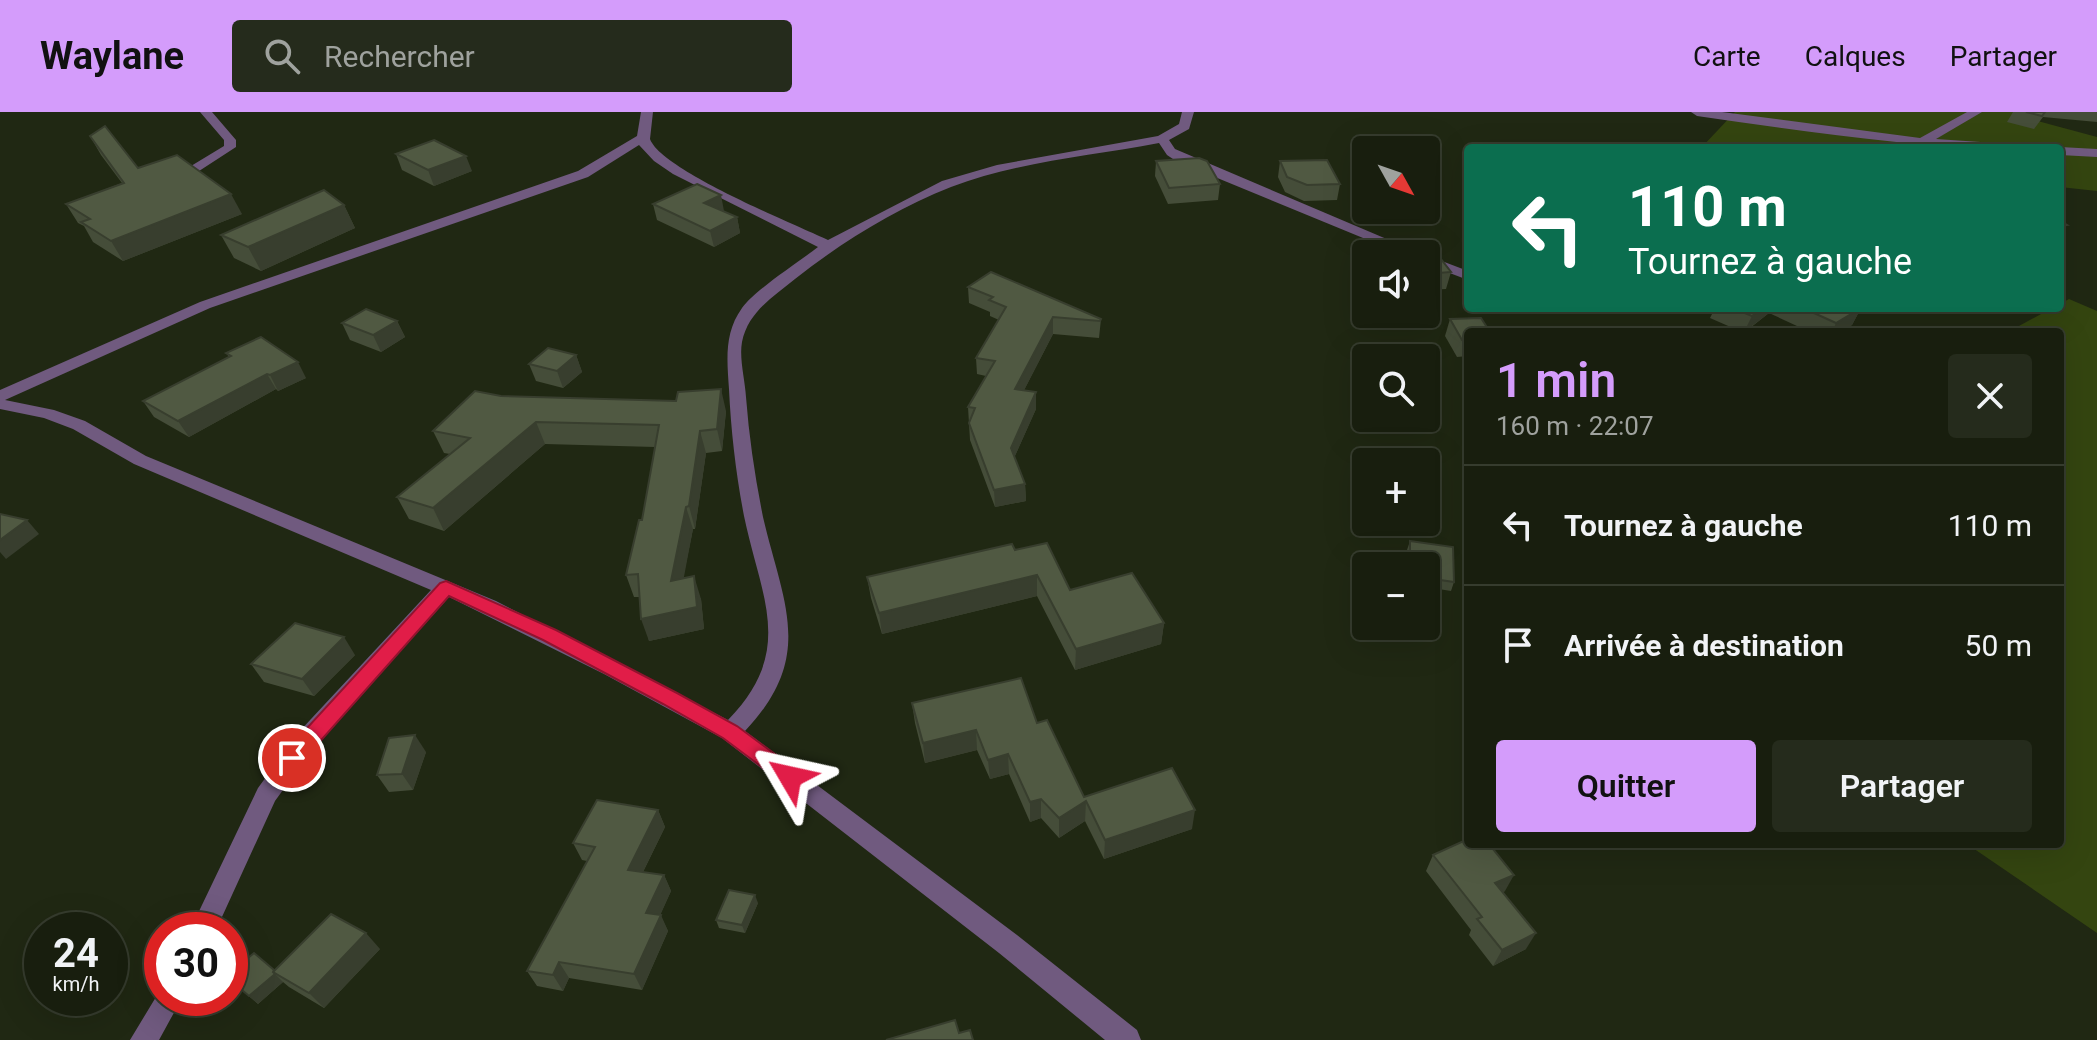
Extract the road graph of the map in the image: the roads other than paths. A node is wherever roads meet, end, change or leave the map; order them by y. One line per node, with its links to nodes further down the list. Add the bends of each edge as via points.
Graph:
1 (206, 112): 12 (street, via 230,147)
2 (647, 112): 6 (street)
3 (1188, 112): 7 (street, via 1185,126)
4 (1697, 112): 8 (street)
5 (1976, 112): 9 (street)
6 (643, 137): 14 (street, via 647,147 677,170); 17 (street, via 583,174 205,305)
7 (1162, 139): 13 (street, via 1181,158); 14 (street, via 969,176)
8 (1909, 144)
9 (1918, 144)
10 (2064, 151): 11 (street)
11 (2097, 153)
12 (196, 169)
13 (1381, 240)
14 (828, 246): 20 (street, via 749,309 734,343 745,474 780,636 758,703)
15 (1440, 265): 16 (street)
16 (1464, 274)
17 (0, 396)
18 (0, 404): 19 (street, via 79,425 140,460)
19 (446, 587): 20 (street, via 550,635); 21 (street, via 306,740 266,795)
20 (730, 732): 24 (street)
21 (211, 912)
22 (158, 1016): 23 (street)
23 (144, 1040)
24 (1127, 1040)

